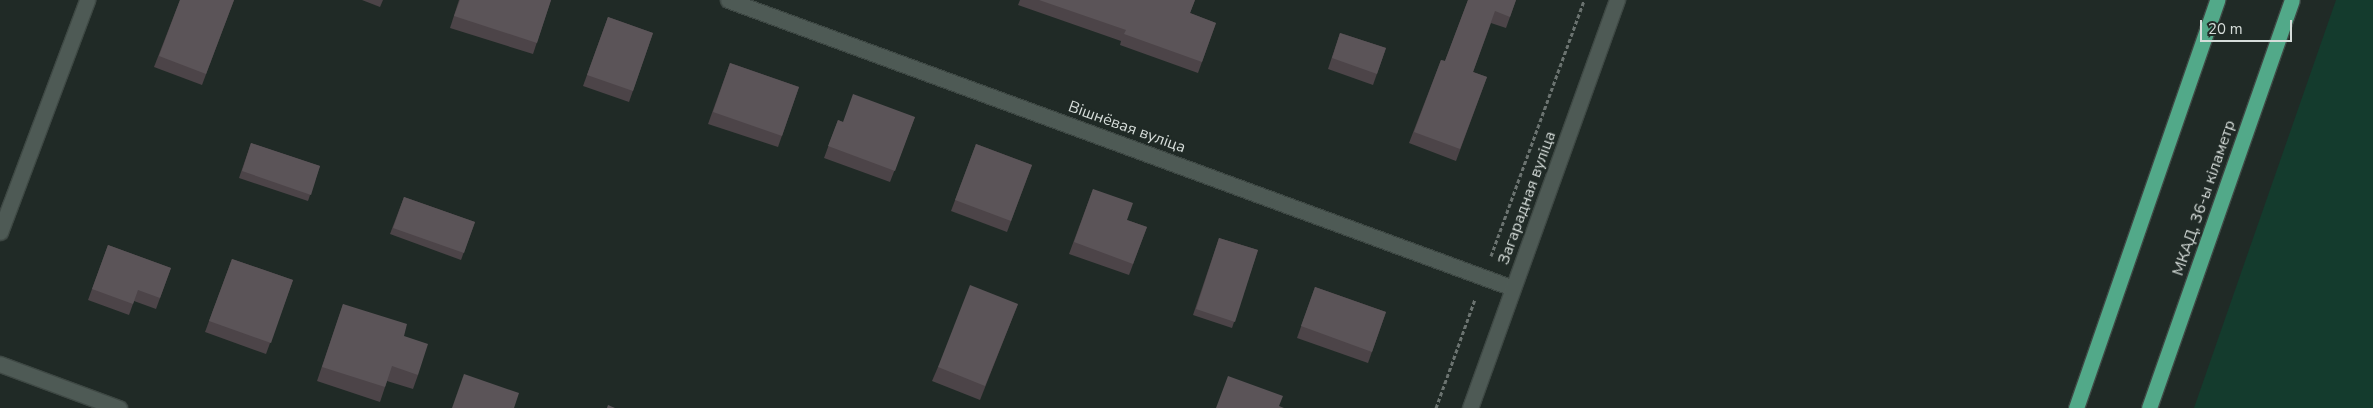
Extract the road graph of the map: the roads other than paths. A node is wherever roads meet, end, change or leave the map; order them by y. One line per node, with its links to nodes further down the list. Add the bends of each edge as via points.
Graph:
1 (87, 0): 6 (street)
2 (728, 0): 7 (street, Вішнёвая вуліца)
3 (1617, 0): 7 (street, Загарадная вуліца)
4 (2217, 0): 11 (highway)
5 (2292, 0): 12 (highway, МКАД, 36-ы кіламетр)
6 (0, 232)
7 (1513, 288): 10 (street, Загарадная вуліца)
8 (0, 364): 9 (street)
9 (119, 408)
10 (1470, 408)
11 (2076, 408)
12 (2149, 408)

